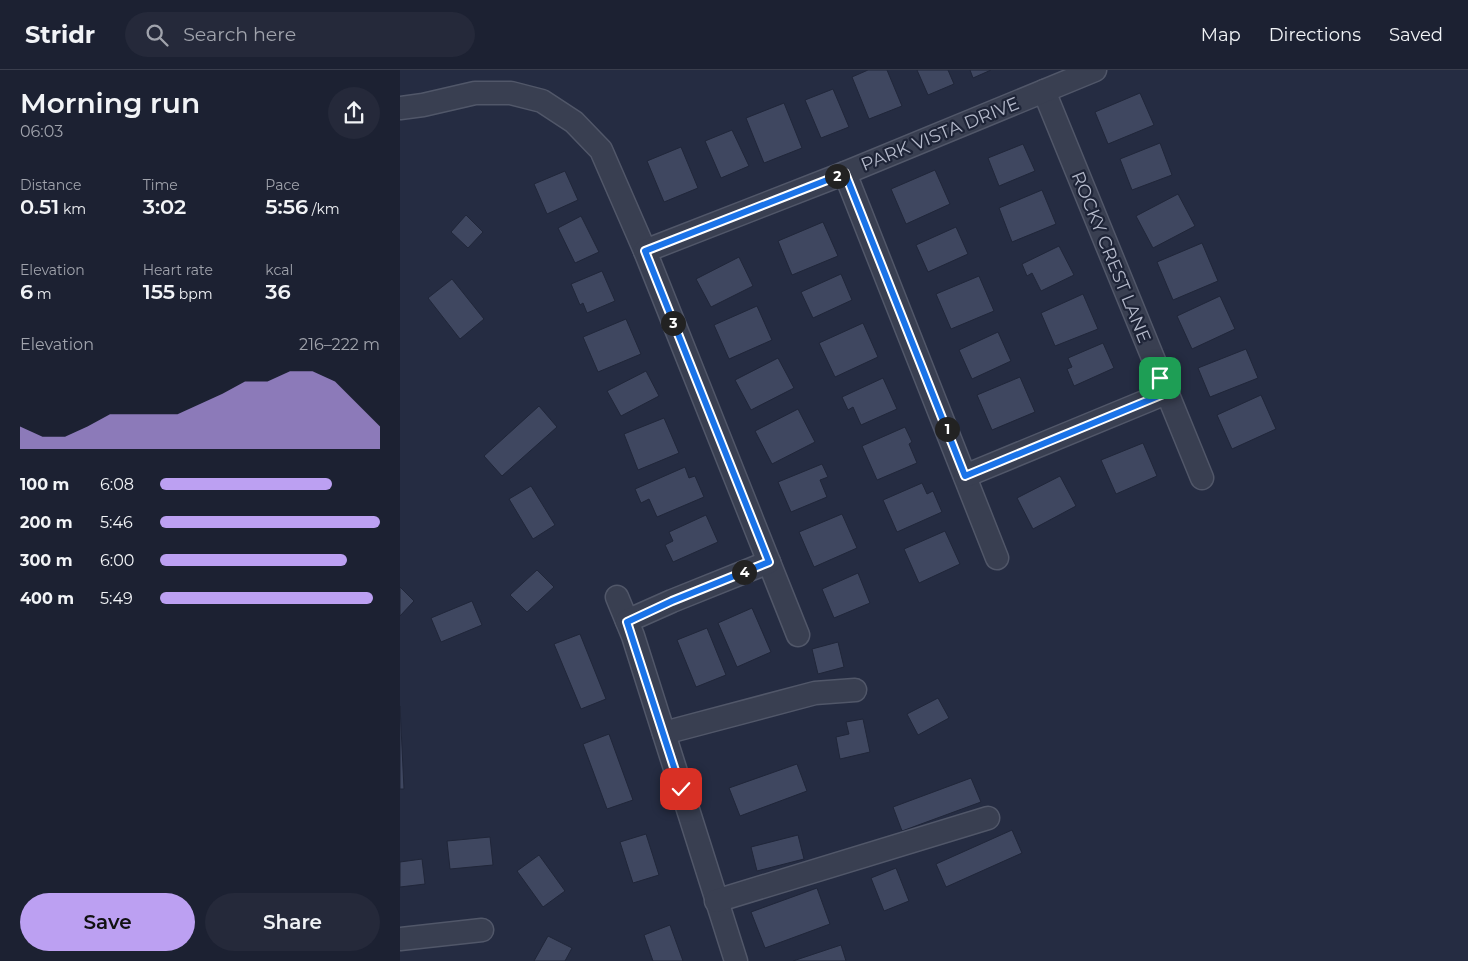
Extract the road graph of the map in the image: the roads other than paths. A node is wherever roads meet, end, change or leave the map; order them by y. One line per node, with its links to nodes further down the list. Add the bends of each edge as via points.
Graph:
1 (1096, 70): 2 (street, PARK VISTA DRIVE)
2 (1044, 91): 4 (street, PARK VISTA DRIVE); 6 (street, ROCKY CREST LANE)
3 (400, 108): 5 (street, via 476,93 511,93 542,101 574,122 600,150)
4 (845, 173): 5 (street, PARK VISTA DRIVE); 7 (street)
5 (645, 251): 10 (street)
6 (1166, 393): 7 (street); 8 (street, ROCKY CREST LANE)
7 (965, 476): 9 (street)
8 (1202, 478)
9 (997, 558)
10 (769, 562): 12 (street); 13 (street)
11 (617, 597): 12 (street)
12 (627, 622): 15 (street)
13 (798, 635)
14 (855, 690): 15 (street, via 815,693)
15 (664, 733): 17 (street)
16 (988, 818): 17 (street)
17 (716, 901): 20 (street)
18 (482, 930): 19 (street)
19 (400, 939)
20 (736, 961)

